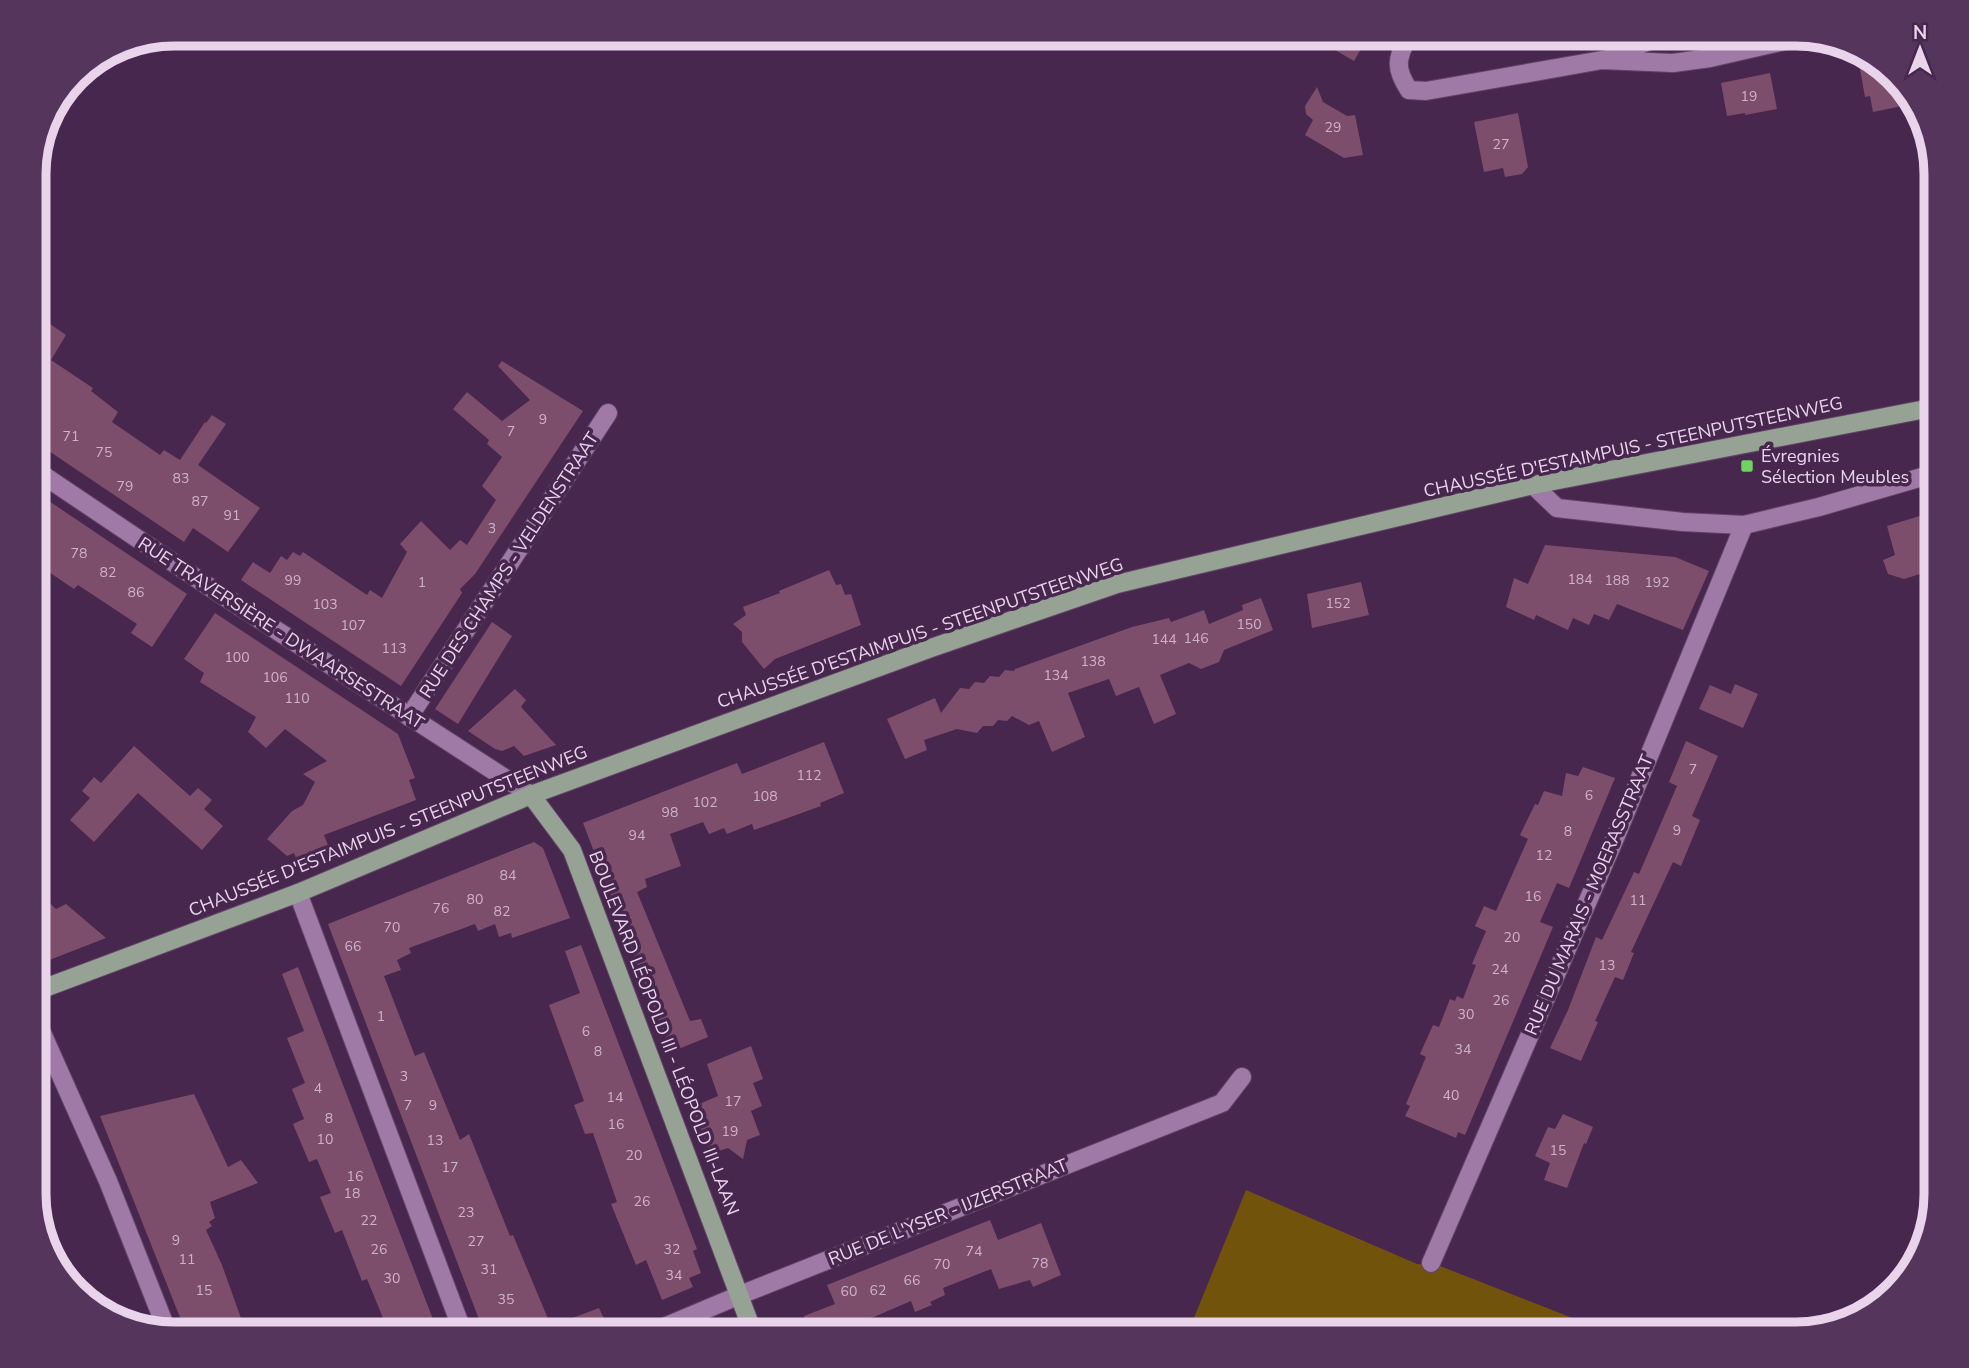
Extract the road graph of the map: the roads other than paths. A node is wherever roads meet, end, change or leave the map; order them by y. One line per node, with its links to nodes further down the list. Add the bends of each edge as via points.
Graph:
1 (1403, 46): 4 (street, via 1398,58 1399,76 1409,90 1426,92)
2 (1636, 46): 4 (street)
3 (1762, 46): 4 (street, via 1673,63)
4 (1602, 60)
5 (1924, 409): 9 (main road, CHAUSSÉE D'ESTAIMPUIS - STEENPUTSTEENWEG)
6 (608, 413): 11 (street, RUE DES CHAMPS - VELDENSTRAAT)
7 (1924, 476): 10 (street)
8 (46, 477): 11 (street, RUE TRAVERSIÈRE - DWAARSESTRAAT)
9 (1533, 485): 10 (street, via 1557,508); 12 (main road, CHAUSSÉE D'ESTAIMPUIS - STEENPUTSTEENWEG, via 1117,583)
10 (1744, 525): 17 (street, RUE DU MARAIS - MOERASSTRAAT)
11 (409, 718): 12 (street, RUE TRAVERSIÈRE - DWAARSESTRAAT)
12 (531, 795): 13 (main road, CHAUSSÉE D'ESTAIMPUIS - STEENPUTSTEENWEG); 18 (main road, BOULEVARD LÉOPOLD III - LÉOPOLD III-LAAN, via 572,850)
13 (298, 893): 14 (main road, CHAUSSÉE D'ESTAIMPUIS - STEENPUTSTEENWEG); 20 (street)
14 (46, 988)
15 (46, 1042): 19 (street)
16 (1242, 1077): 18 (street, RUE DE L'YSER - IJZERSTRAAT, via 1222,1103)
17 (1431, 1264)
18 (740, 1295): 21 (street, RUE DE L'YSER - IJZERSTRAAT); 22 (main road, BOULEVARD LÉOPOLD III - LÉOPOLD III-LAAN)
19 (163, 1321)
20 (459, 1322)
21 (676, 1322)
22 (749, 1322)

